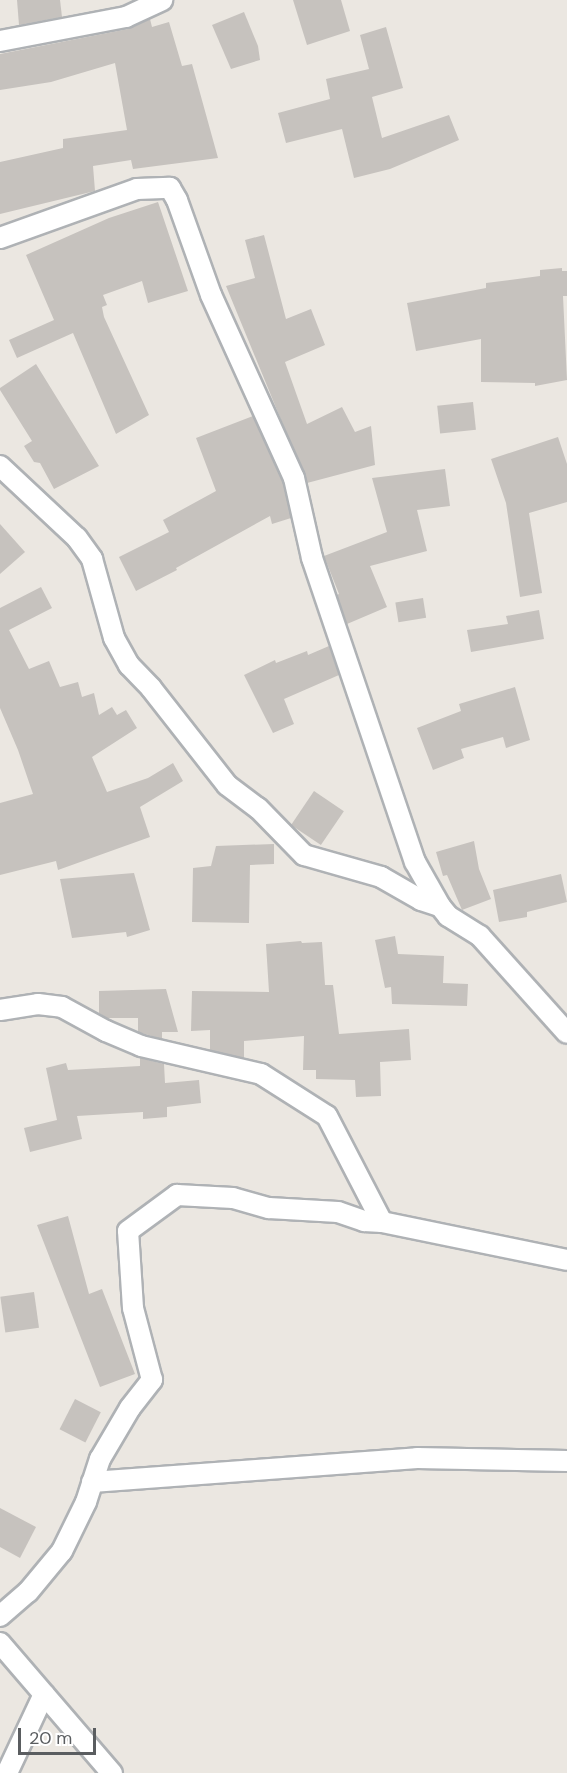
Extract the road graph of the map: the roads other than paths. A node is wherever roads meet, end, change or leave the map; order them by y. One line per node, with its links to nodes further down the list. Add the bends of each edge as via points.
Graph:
1 (162, 0): 2 (street, via 126,17)
2 (0, 41)
3 (0, 238): 5 (street, via 137,189 170,188 211,294 294,478 312,558 411,851)
4 (0, 466): 5 (street, via 77,538 92,559 114,638 129,665 227,785 258,808 304,855 381,877)
5 (440, 906): 7 (street, via 448,916 480,936)
6 (0, 1010): 8 (street, via 38,1004 62,1007 141,1046 261,1074 327,1116)
7 (567, 1033)
8 (382, 1222): 9 (street); 11 (street, via 364,1221 338,1212 269,1208 233,1198 177,1195 128,1231 133,1308 152,1380 100,1459)
9 (567, 1260)
10 (567, 1461): 11 (street, via 417,1458)
11 (92, 1482): 12 (street, via 62,1551 28,1592)
12 (0, 1616)
13 (0, 1643): 14 (street)
14 (44, 1694): 15 (street); 16 (street)
15 (6, 1773)
16 (112, 1773)

